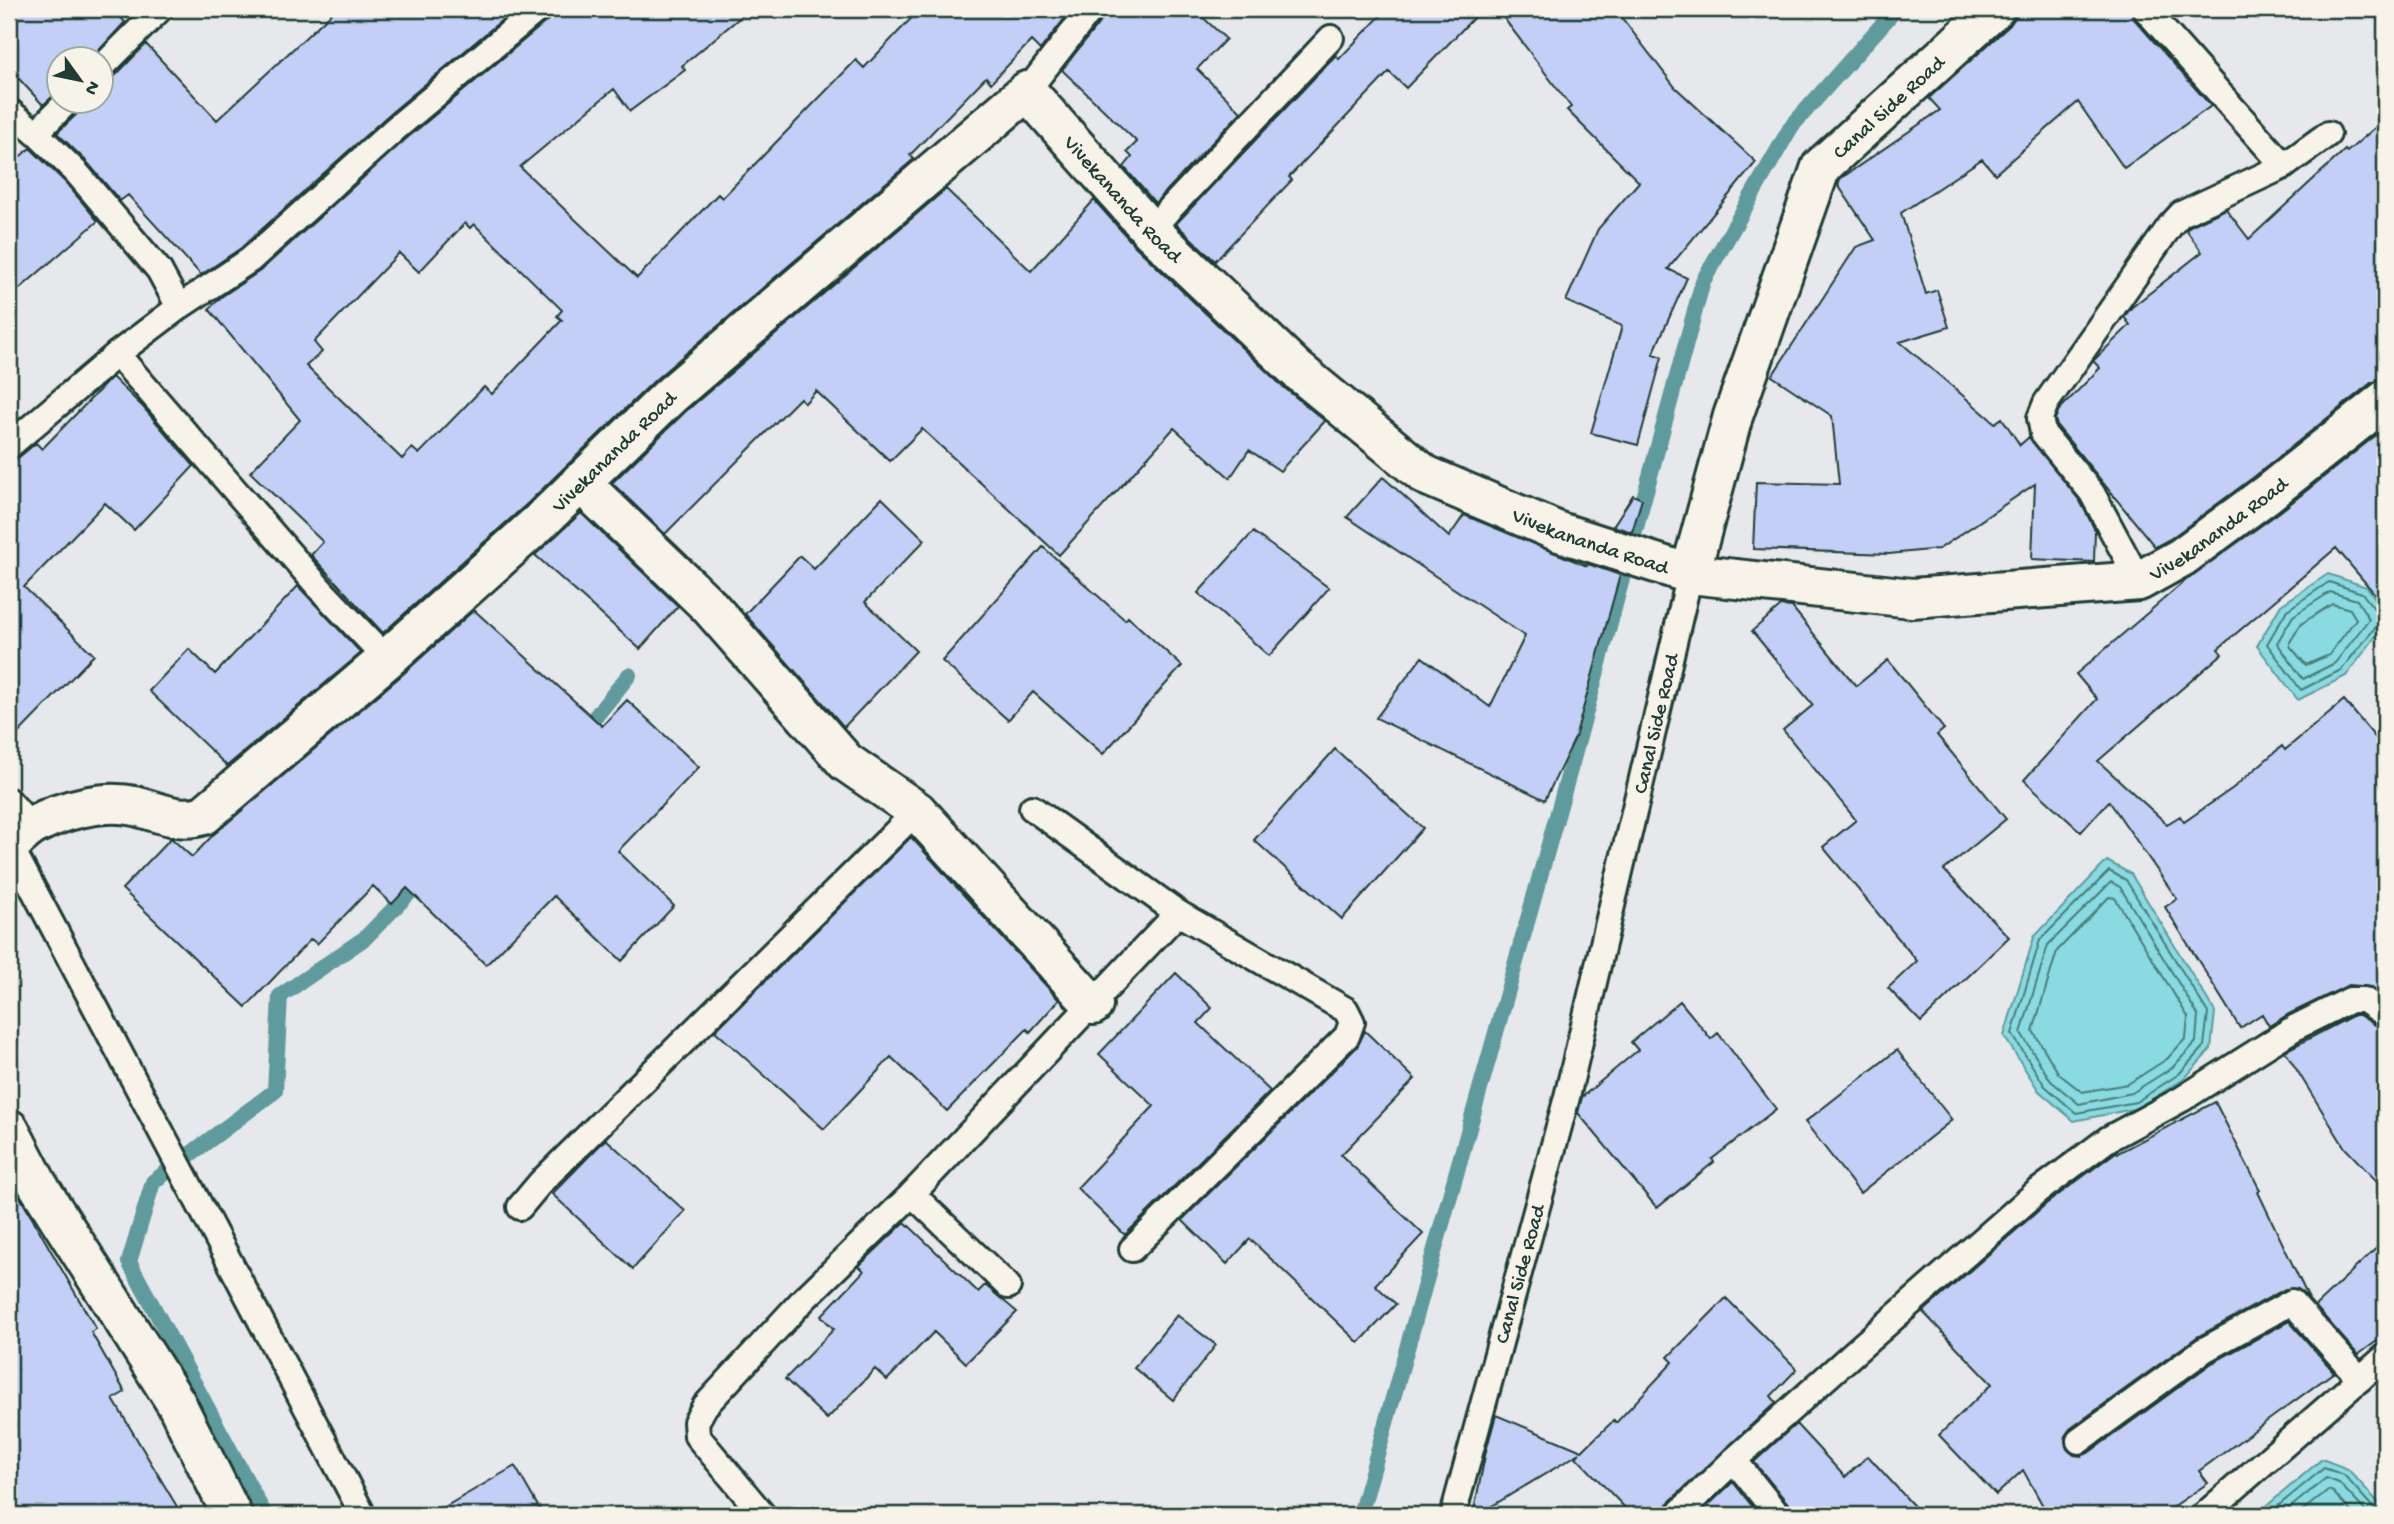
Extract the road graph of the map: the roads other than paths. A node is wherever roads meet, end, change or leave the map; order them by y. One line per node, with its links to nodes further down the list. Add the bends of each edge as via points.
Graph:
1 (160, 9): 7 (lane)
2 (538, 9): 15 (lane, via 396,128 250,260)
3 (1091, 9): 8 (lane)
4 (1996, 9): 20 (street, Canal Side Road, via 1821,167)
5 (2145, 9): 13 (lane)
6 (1331, 38): 14 (lane)
7 (116, 53)
8 (1027, 91): 14 (street, Vivekananda Road); 19 (street, Vivekananda Road, via 670,396)
9 (9, 111): 11 (lane)
10 (53, 116): 11 (lane)
11 (36, 133): 15 (lane, via 77,173 159,270)
12 (2328, 134): 13 (lane)
13 (2284, 166): 21 (lane, via 2181,214 2046,403 2040,418 2043,433 2092,493)
14 (1150, 230): 20 (street, Vivekananda Road, via 1296,369 1425,475 1559,532)
15 (179, 307): 16 (lane)
16 (117, 354): 18 (lane); 22 (lane, via 323,592)
17 (2385, 400): 21 (street, Vivekananda Road, via 2182,557)
18 (9, 446)
19 (580, 482): 22 (street, Vivekananda Road); 24 (street, via 709,606 846,762)
20 (1681, 571): 21 (street, Vivekananda Road, via 1912,598); 41 (lane, Canal Side Road, via 1567,1097)
21 (2139, 581)
22 (387, 659): 25 (street, Vivekananda Road, via 204,815 191,820 109,804 64,812)
23 (1032, 808): 26 (lane)
24 (917, 810): 27 (street); 31 (lane)
25 (15, 830): 39 (lane)
26 (1178, 913): 27 (lane); 32 (lane, via 1346,1010 1352,1022 1347,1036)
27 (1093, 1005): 30 (lane)
28 (2385, 1014): 37 (lane, via 2364,1000 2350,1000 2108,1139 2037,1192)
29 (9, 1129): 38 (street, via 38,1185 176,1403)
30 (912, 1194): 33 (lane); 40 (lane, via 803,1300 705,1406 696,1422 697,1436)
31 (520, 1207)
32 (1132, 1248)
33 (1008, 1286)
34 (2385, 1357): 35 (lane)
35 (2360, 1379): 36 (lane, via 2292,1302 2204,1350); 44 (lane)
36 (2079, 1441)
37 (1734, 1460): 42 (lane); 43 (lane)
38 (232, 1515)
39 (363, 1515)
40 (763, 1515)
41 (1453, 1515)
42 (1676, 1515)
43 (1778, 1515)
44 (2204, 1515)

